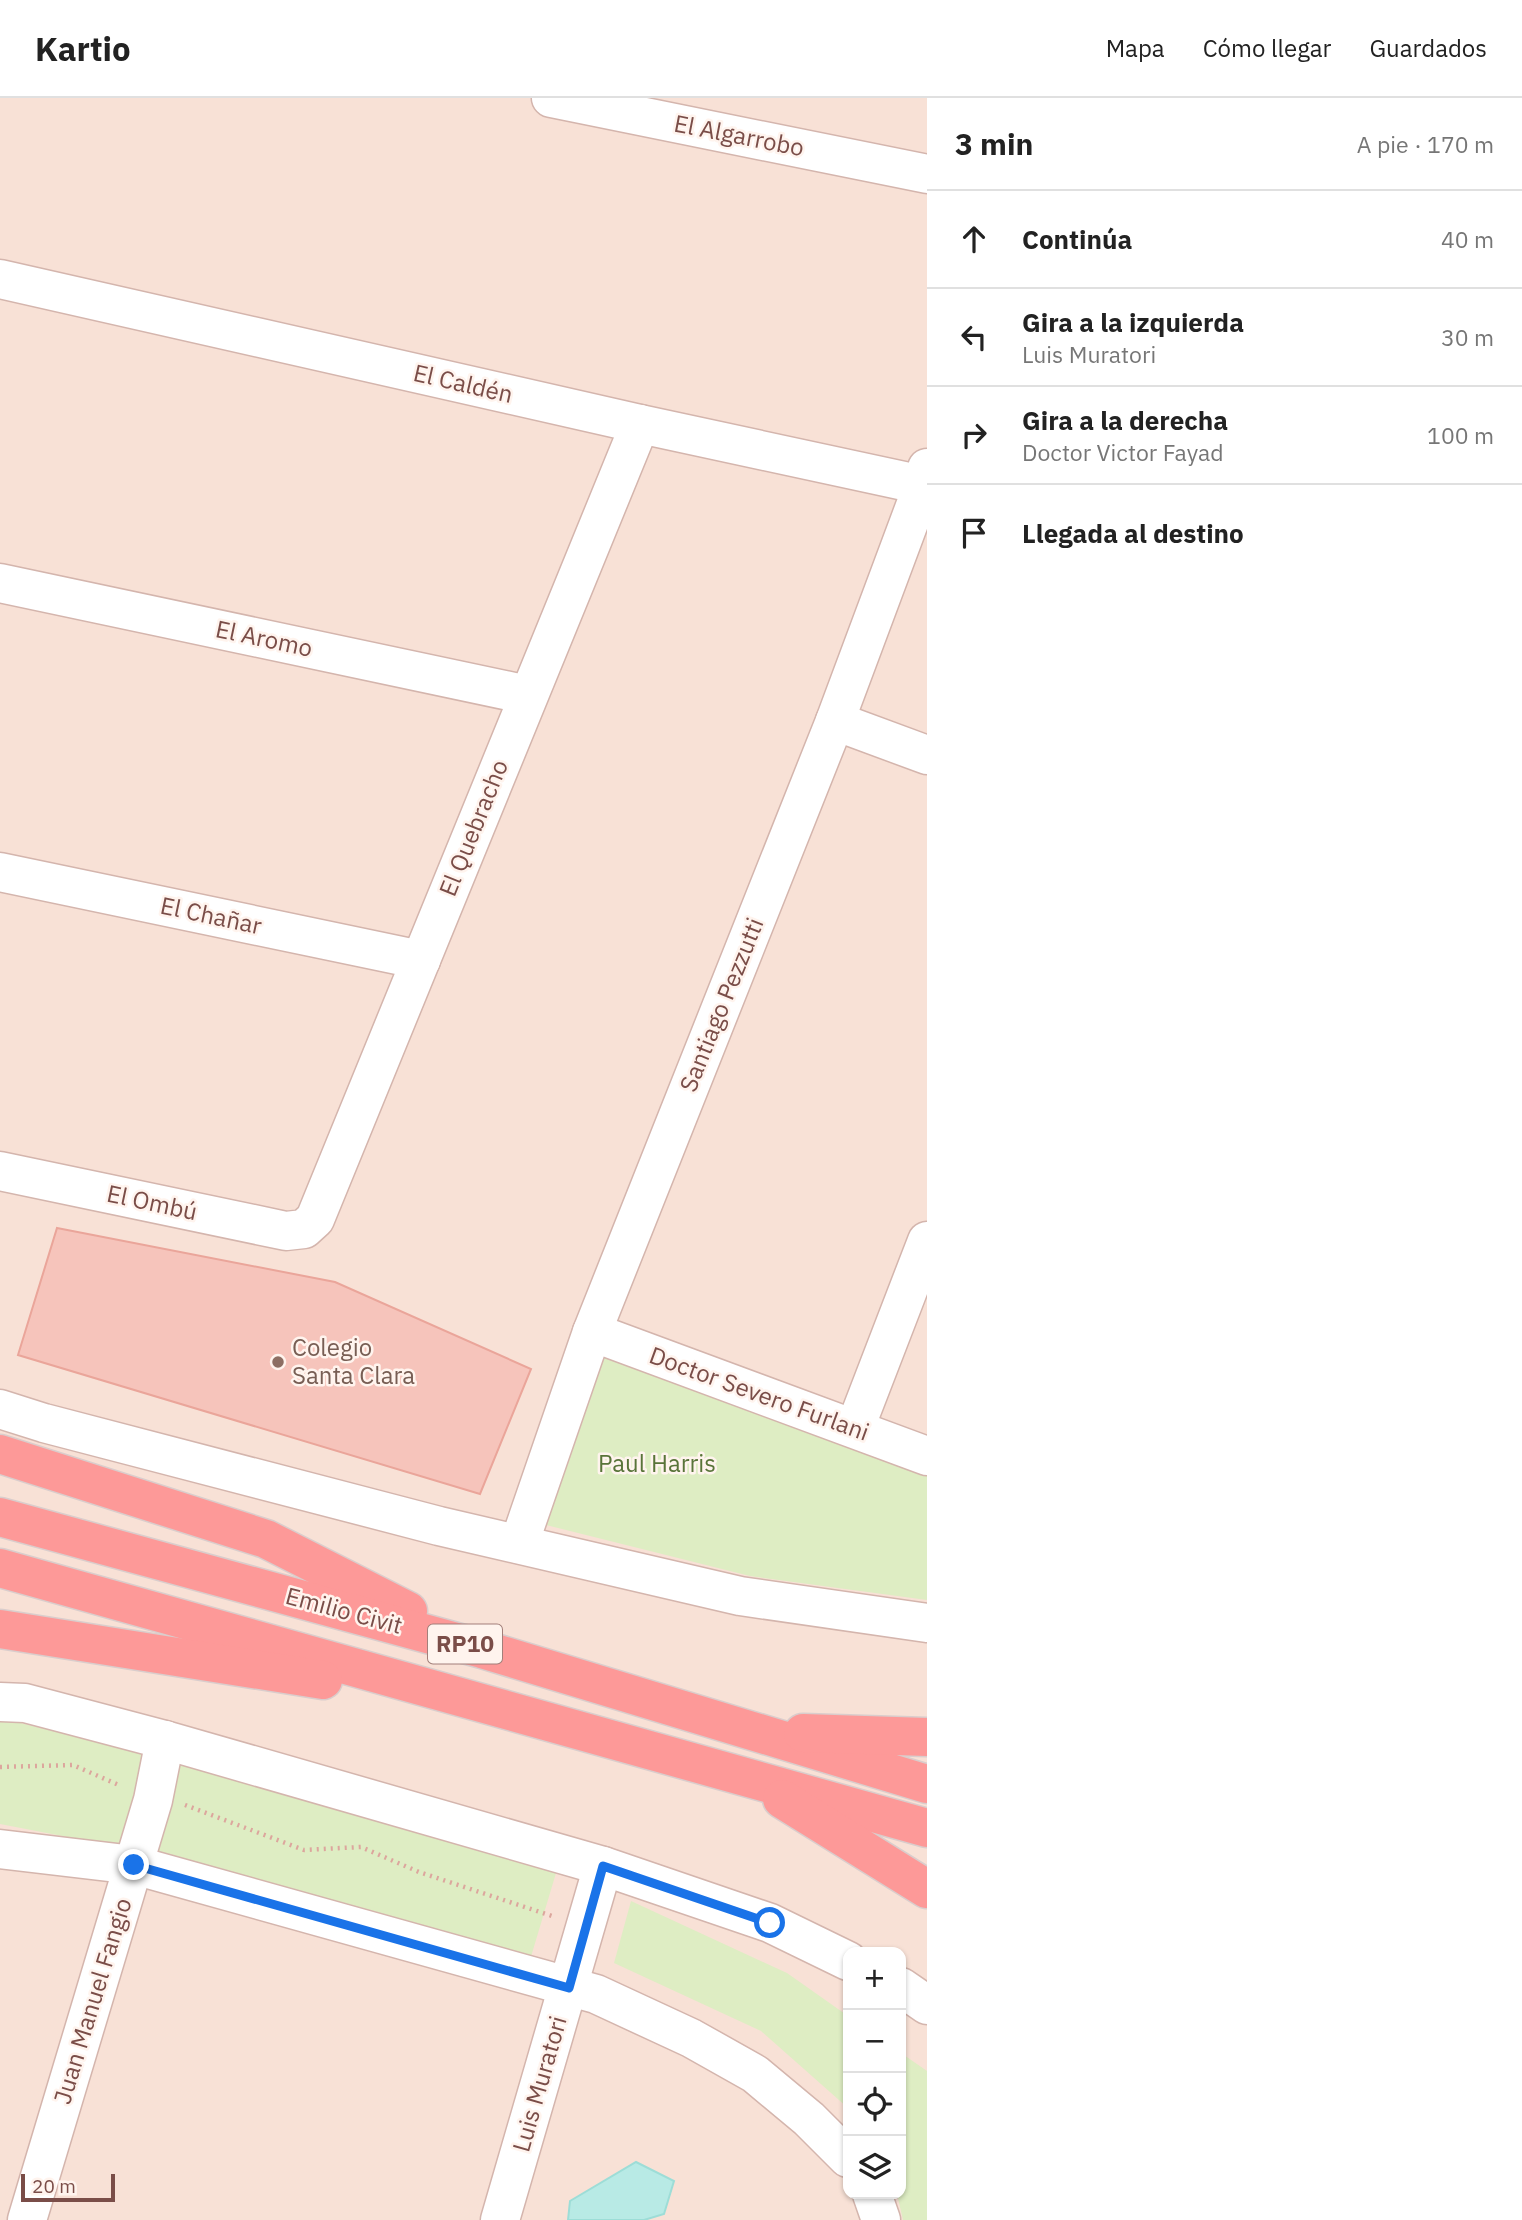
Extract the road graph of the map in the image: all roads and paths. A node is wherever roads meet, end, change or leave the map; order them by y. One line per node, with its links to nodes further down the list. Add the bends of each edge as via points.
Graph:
1 (551, 98): 2 (street, El Algarrobo)
2 (927, 174)
3 (0, 279): 4 (street, El Caldén)
4 (640, 424): 5 (street, El Caldén); 7 (street, El Quebracho)
5 (926, 479): 8 (street, Santiago Pezzutti)
6 (0, 583): 7 (street, El Aromo)
7 (528, 695): 11 (street, El Quebracho)
8 (835, 721): 9 (street); 15 (street, Santiago Pezzutti)
9 (927, 755)
10 (0, 872): 11 (street, El Chañar)
11 (421, 960): 13 (street, El Quebracho, via 315,1219)
12 (0, 1171): 13 (street, El Ombú, via 286,1231)
13 (304, 1229)
14 (927, 1241): 17 (street)
15 (592, 1332): 17 (street, Doctor Severo Furlani); 21 (street, Santiago Pezzutti)
16 (0, 1409): 21 (street)
17 (855, 1429): 19 (street, Doctor Severo Furlani)
18 (0, 1454): 25 (highway, via 265,1539)
19 (927, 1456)
20 (0, 1517): 25 (highway, Emilio Civit / RP10)
21 (519, 1544): 23 (street, via 740,1596)
22 (0, 1568): 27 (highway, Emilio Civit / RP10)
23 (927, 1623)
24 (0, 1629): 27 (highway)
25 (482, 1649): 28 (highway, Emilio Civit / RP10)
26 (0, 1702): 30 (street, via 25,1703)
27 (495, 1707): 32 (highway, Emilio Civit / RP10)
28 (754, 1731): 29 (highway); 33 (highway, Emilio Civit / RP10)
29 (927, 1737)
30 (165, 1740): 34 (street, Juan Manuel Fangio); 38 (street)
31 (0, 1767): 34 (path, via 73,1765)
32 (744, 1776): 35 (highway, Emilio Civit / RP10); 39 (highway)
33 (927, 1784)
34 (153, 1800): 37 (street, Juan Manuel Fangio); 40 (path, via 186,1805 304,1850 361,1847 419,1872)
35 (927, 1828)
36 (0, 1849): 37 (street)
37 (134, 1865): 42 (street); 47 (street, Juan Manuel Fangio)
38 (603, 1866): 40 (street, Luis Muratori); 41 (street, via 770,1923)
39 (927, 1889)
40 (586, 1928): 42 (street, Luis Muratori)
41 (843, 1959)
42 (569, 1988): 45 (street, via 596,1994 755,2074); 48 (street, Luis Muratori)
43 (906, 1990): 44 (street)
44 (927, 2005)
45 (843, 2153)
46 (875, 2199): 49 (street)
47 (27, 2220)
48 (500, 2220)
49 (881, 2220)

